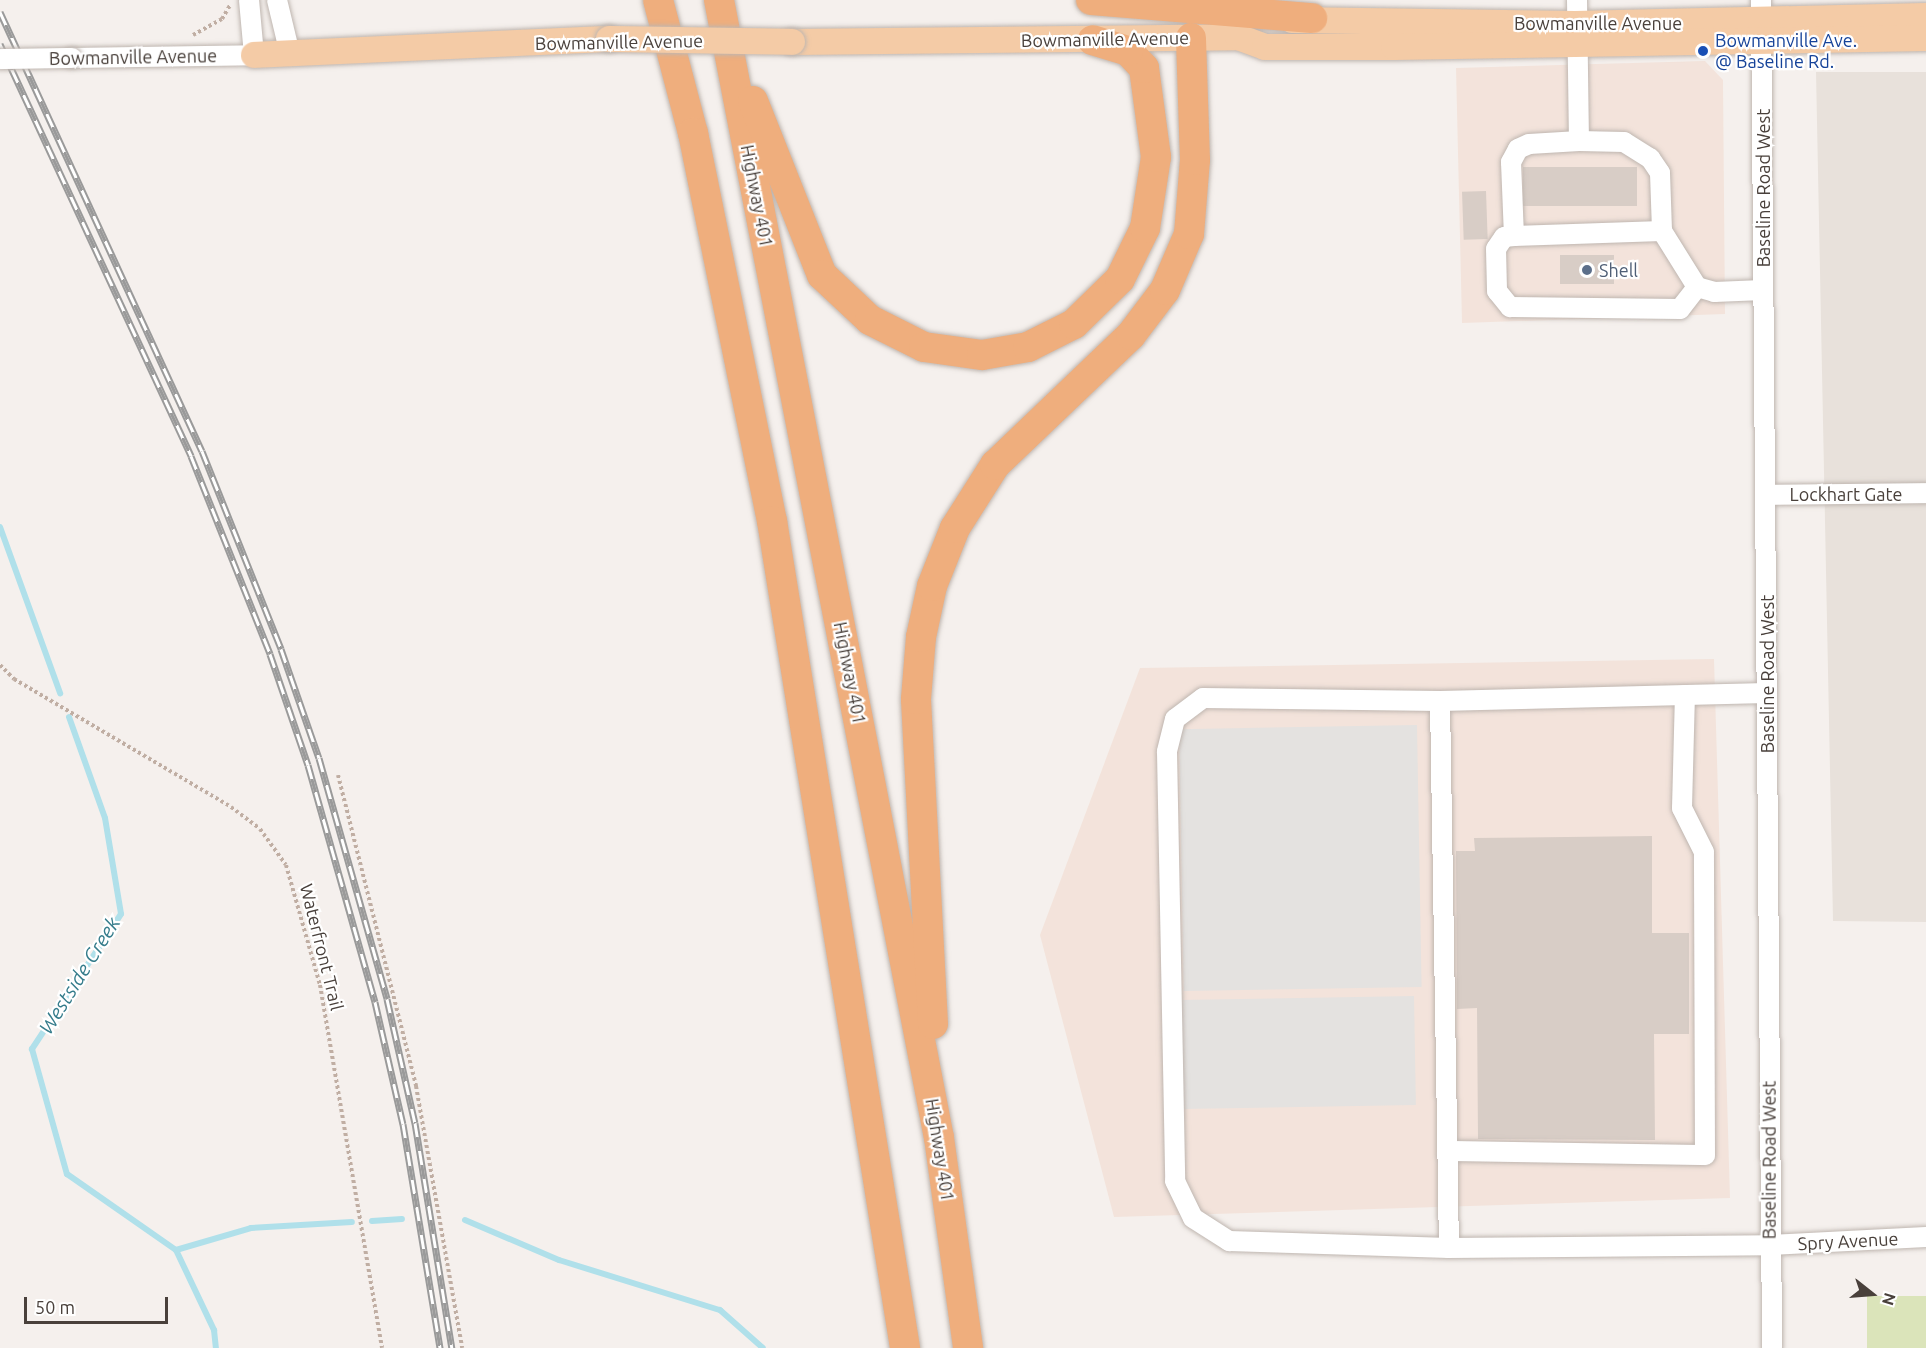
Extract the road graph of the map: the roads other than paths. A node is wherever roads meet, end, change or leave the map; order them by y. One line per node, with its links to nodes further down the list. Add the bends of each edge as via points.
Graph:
1 (249, 0): 16 (street)
2 (277, 0): 15 (street)
3 (641, 0): 18 (highway)
4 (658, 0): 18 (highway)
5 (1091, 0): 8 (highway)
6 (722, 11): 14 (highway, via 822,274 870,320 924,347 982,355 1028,347 1074,324 1120,279 1145,228 1156,157 1144,68 1128,51); 29 (highway, Highway 401)
7 (1926, 16): 9 (main road, Bowmanville Avenue)
8 (1312, 18): 10 (main road, Bowmanville Avenue); 11 (main road, Bowmanville Avenue, via 1265,23)
9 (1761, 21): 10 (main road, Bowmanville Avenue); 13 (main road, Bowmanville Avenue); 23 (street, Baseline Road West)
10 (1576, 23): 11 (main road, Bowmanville Avenue, via 1265,47); 19 (street)
11 (1238, 37): 12 (main road, Bowmanville Avenue)
12 (1191, 38): 14 (main road, Bowmanville Avenue); 29 (highway, via 1195,160 1189,234 1165,290 1131,335 994,465 955,528 932,585 921,637 916,699)
13 (1926, 38)
14 (1093, 40): 15 (main road, Bowmanville Avenue, bridge, via 609,39)
15 (290, 54): 16 (main road, Bowmanville Avenue)
16 (254, 55): 17 (street, Bowmanville Avenue, bridge)
17 (0, 59)
18 (693, 133): 34 (highway, via 772,521)
19 (1580, 141): 20 (street, via 1624,142 1650,158 1660,173); 21 (street, via 1529,144 1518,149 1511,162)
20 (1662, 231): 21 (street); 22 (street)
21 (1514, 236): 22 (street, via 1504,237 1496,249 1497,291 1510,307 1680,309)
22 (1697, 287): 23 (street, via 1714,292)
23 (1763, 290): 25 (street, Baseline Road West)
24 (1926, 493): 25 (street, Lockhart Gate)
25 (1765, 495): 26 (street, Baseline Road West)
26 (1767, 693): 27 (street, Spry Avenue); 32 (street, Baseline Road West)
27 (1685, 695): 28 (street, Spry Avenue); 30 (street, via 1682,808 1704,852 1705,1155)
28 (1440, 701): 30 (street); 33 (street, Spry Avenue, via 1203,698 1175,719 1167,763 1175,1181 1193,1218 1228,1241)
29 (939, 1138): 35 (highway, Highway 401)
30 (1447, 1151): 33 (street)
31 (1926, 1237): 32 (street, Spry Avenue)
32 (1770, 1245): 33 (street, Spry Avenue); 36 (street, Baseline Road West)
33 (1449, 1248)
34 (905, 1348)
35 (968, 1348)
36 (1772, 1348)

